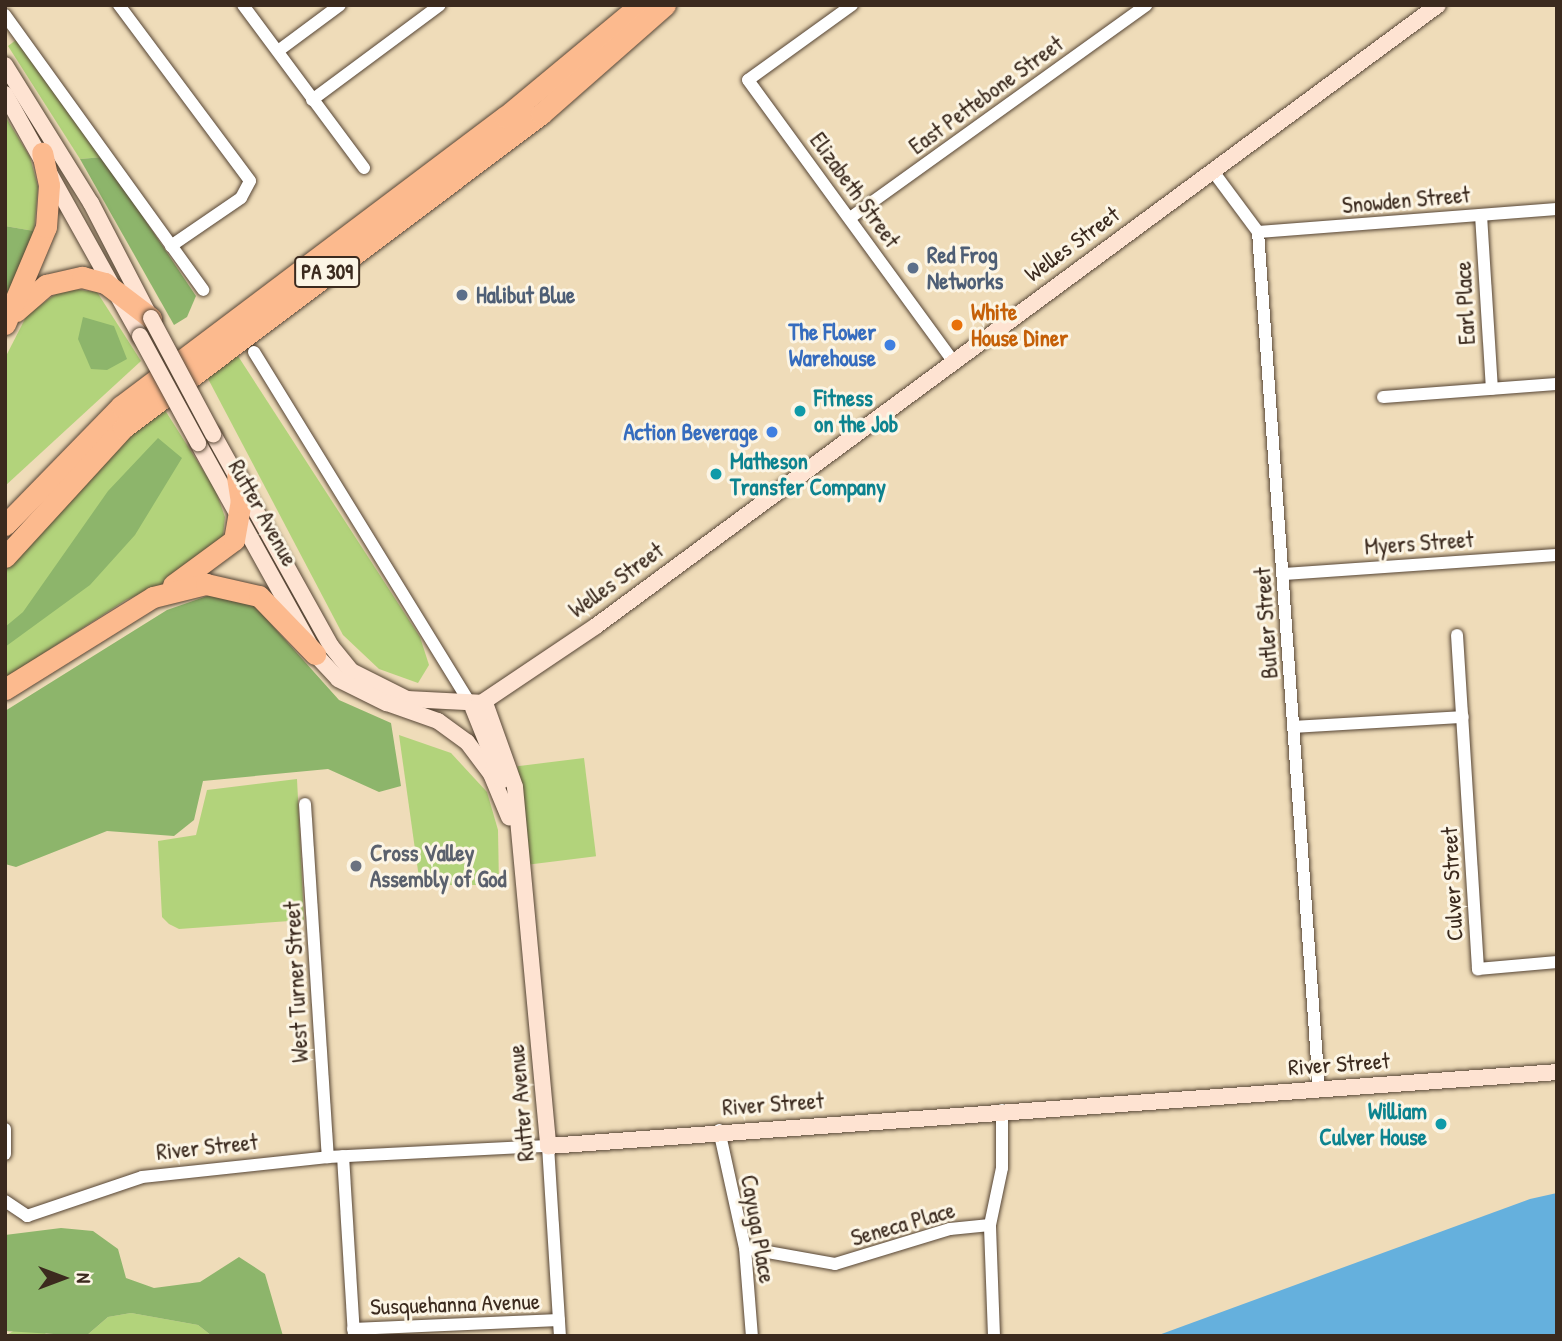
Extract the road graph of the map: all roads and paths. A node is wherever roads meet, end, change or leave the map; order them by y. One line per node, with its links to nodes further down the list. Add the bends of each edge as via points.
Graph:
1 (119, 5): 22 (street, via 250,181 241,198)
2 (243, 5): 11 (street)
3 (340, 5): 11 (street)
4 (440, 5): 14 (street)
5 (640, 5): 34 (highway, PA 309, via 525,102 121,406)
6 (665, 5): 36 (highway, PA 309, via 541,114 123,428)
7 (852, 5): 20 (street, Elizabeth Street, via 748,80)
8 (1146, 5): 20 (street, East Pettebone Street)
9 (1438, 5): 17 (main road, Welles Street)
10 (5, 15): 22 (street)
11 (278, 51): 14 (street)
12 (5, 65): 26 (main road, Rutter Avenue, via 92,203)
13 (5, 94): 15 (main road)
14 (312, 100): 16 (street)
15 (42, 153): 23 (main road); 25 (highway, via 49,185 46,227)
16 (364, 168)
17 (1212, 170): 21 (street); 28 (main road, Welles Street)
18 (1557, 209): 19 (street, Snowden Street)
19 (1481, 215): 21 (street, Snowden Street); 30 (street, Earl Place)
20 (850, 218): 28 (street, Elizabeth Street)
21 (1258, 232): 37 (street, Butler Street)
22 (171, 246): 24 (street)
23 (114, 289): 25 (highway, via 82,278 46,285 23,301); 26 (highway)
24 (203, 290)
25 (5, 325)
26 (145, 327): 32 (main road, Rutter Avenue, bridge); 33 (main road, Rutter Avenue, bridge, via 198,443)
27 (254, 352): 42 (street, Rutter Avenue)
28 (952, 360): 42 (main road, Welles Street)
29 (1557, 384): 30 (street)
30 (1492, 389): 31 (street)
31 (1383, 397)
32 (237, 477): 33 (highway); 42 (main road, Rutter Avenue, via 351,671 407,699)
33 (240, 518): 38 (highway, via 234,540 217,556); 40 (main road, Rutter Avenue)
34 (5, 525)
35 (1557, 555): 37 (street, Myers Street)
36 (5, 557)
37 (1283, 573): 45 (street, Butler Street)
38 (153, 597): 40 (highway, via 206,584 246,590 272,606); 41 (highway)
39 (1457, 635): 44 (street, Culver Street)
40 (315, 654): 43 (main road, Rutter Avenue, via 338,680)
41 (5, 689)
42 (481, 701): 43 (main road, Rutter Avenue, via 438,712); 47 (main road, Rutter Avenue); 48 (main road, Rutter Avenue, via 515,787)
43 (387, 703): 47 (main road, via 439,721 467,742 491,774)
44 (1462, 717): 45 (street); 49 (street, Culver Street, via 1478,968)
45 (1294, 727): 51 (street, Butler Street)
46 (305, 804): 58 (street, West Turner Street)
47 (509, 817): 48 (main road, Rutter Avenue)
48 (520, 867): 55 (main road, Rutter Avenue)
49 (1557, 962)
50 (1557, 1072): 51 (main road, River Street)
51 (1319, 1089): 52 (main road, River Street)
52 (1002, 1110): 54 (main road, River Street); 60 (street, via 1002,1168)
53 (5, 1129): 56 (street)
54 (719, 1130): 55 (main road, River Street); 61 (street, Cayuga Place)
55 (548, 1146): 57 (street, River Street); 62 (street, Rutter Avenue)
56 (5, 1154)
57 (343, 1156): 58 (street, River Street); 63 (street)
58 (328, 1157): 59 (street, River Street, via 142,1177 27,1216)
59 (5, 1201)
60 (990, 1225): 61 (street, Seneca Place, via 950,1229 835,1264); 66 (street)
61 (744, 1248): 65 (street, Cayuga Place)
62 (559, 1320): 63 (street, Susquehanna Avenue); 64 (street, Rutter Avenue)
63 (354, 1332)
64 (560, 1336)
65 (752, 1336)
66 (995, 1336)

